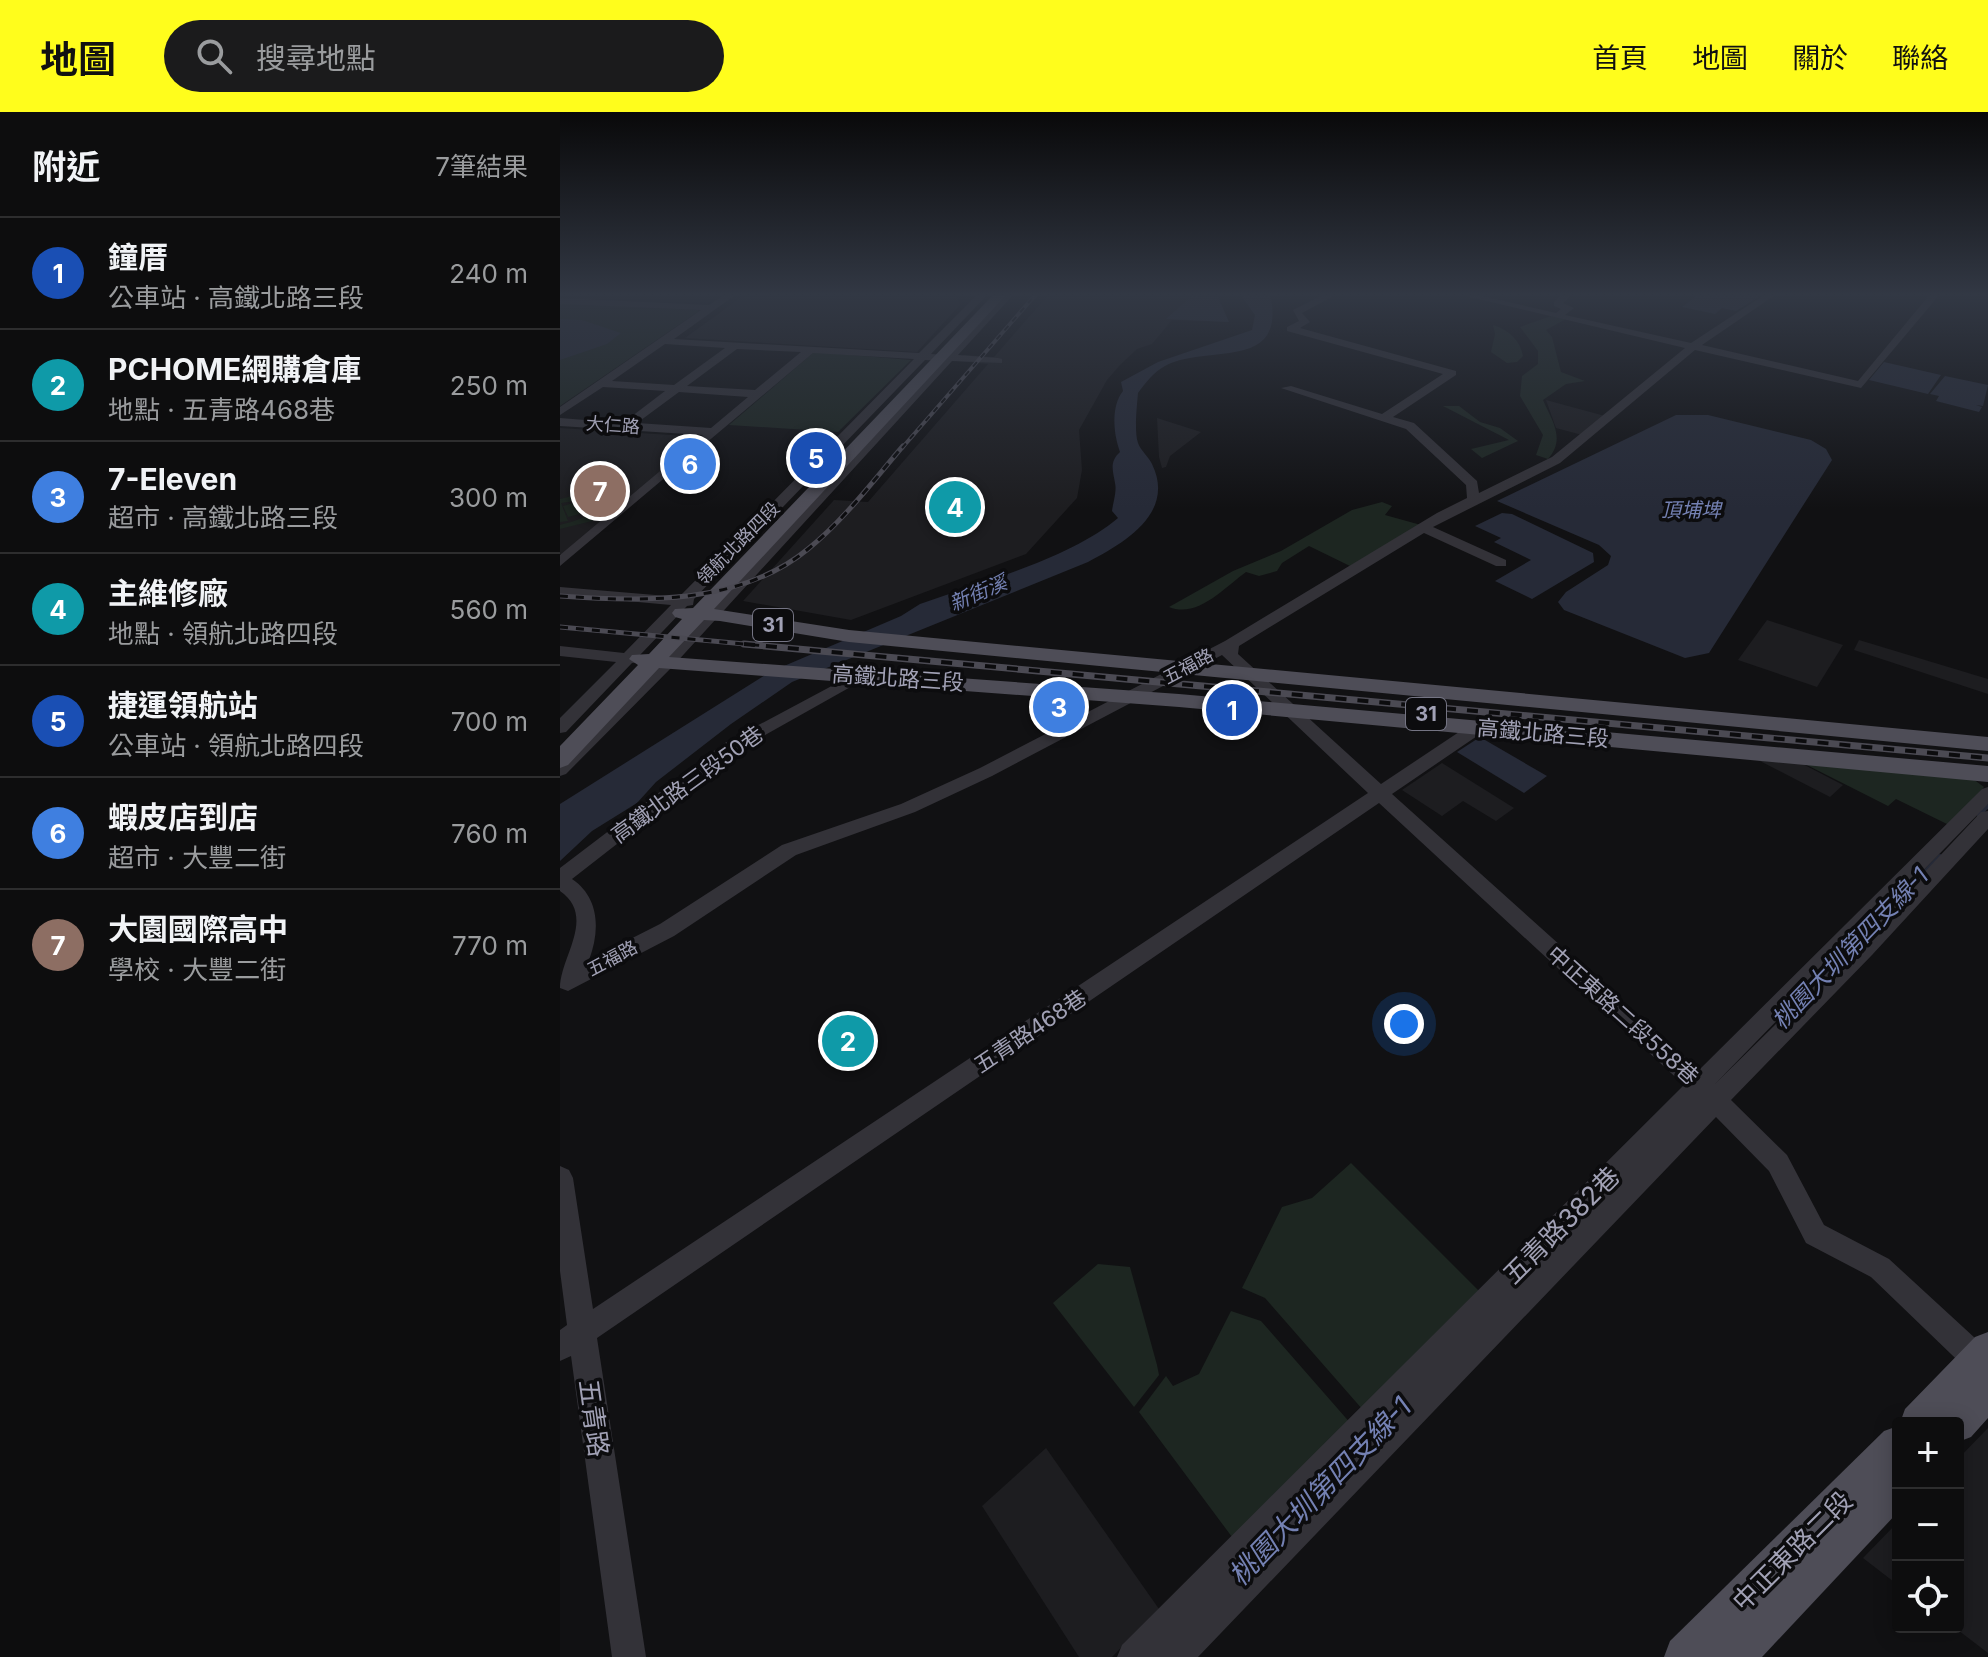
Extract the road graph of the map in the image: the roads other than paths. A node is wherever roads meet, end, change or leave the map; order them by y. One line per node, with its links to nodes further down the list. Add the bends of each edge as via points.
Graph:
1 (628, 365): 10 (street)
2 (708, 365): 12 (street)
3 (792, 365): 13 (street)
4 (927, 365): 23 (street, 領航北路四段)
5 (927, 365): 27 (main road, 領航北路四段)
6 (1423, 365): 15 (street, via 1452,373)
7 (1671, 365): 19 (street, 五福路, via 1556,460)
8 (1776, 365): 9 (street, via 1861,385)
9 (1877, 365)
10 (601, 384): 12 (street); 14 (street)
11 (1287, 388): 15 (street)
12 (676, 389): 13 (street); 17 (street)
13 (758, 394): 18 (street)
14 (560, 412)
15 (1385, 417): 19 (street, via 1410,426 1472,484)
16 (560, 422): 17 (street, 大仁路)
17 (626, 426): 18 (street, 大仁路)
18 (713, 432): 21 (street)
19 (1477, 499): 20 (street, 五福路)
20 (1424, 528): 22 (street); 28 (street, 五福路)
21 (560, 562)
22 (1501, 563)
23 (707, 575): 25 (street, via 665,591); 27 (street, 領航北路四段)
24 (560, 591): 25 (street)
25 (617, 596): 27 (street)
26 (560, 601): 27 (street)
27 (694, 608): 30 (main road, 領航北路四段); 31 (main road, 高鐵北路三段 / 31, via 855,633)
28 (1231, 644): 31 (street, 五福路); 32 (street, via 1230,655)
29 (560, 651): 30 (street)
30 (648, 660): 33 (main road, 高鐵北路三段, via 688,667 773,665); 38 (street); 41 (main road); 45 (main road); 47 (street)
31 (1188, 665): 32 (main road, 高鐵北路三段 / 31); 34 (street, 五福路)
32 (1245, 670): 35 (street, 中正東路二段558巷); 36 (main road, 高鐵北路三段); 37 (main road, 高鐵北路三段 / 31)
33 (858, 673): 34 (main road, 高鐵北路三段); 52 (street, 高鐵北路三段50巷, via 729,748)
34 (1136, 693): 35 (main road, 高鐵北路三段); 53 (street, 五福路, via 942,793 789,850 667,930)
35 (1283, 706): 39 (main road, 高鐵北路三段); 43 (main road, 高鐵北路三段 / 31); 50 (street, 中正東路二段558巷)
36 (1755, 715): 37 (main road); 40 (main road, 高鐵北路三段)
37 (1672, 717): 42 (main road, 高鐵北路三段 / 31)
38 (560, 728)
39 (1477, 728): 44 (main road, 高鐵北路三段); 50 (street, 五青路468巷)
40 (1988, 735)
41 (560, 738)
42 (1988, 744)
43 (1775, 745): 44 (main road); 46 (main road, 高鐵北路三段 / 31)
44 (1698, 748): 48 (main road, 高鐵北路三段)
45 (560, 760)
46 (1988, 765)
47 (560, 770)
48 (1988, 774)
49 (1988, 793): 54 (street, 五青路382巷)
50 (1382, 794): 54 (street, 中正東路二段558巷); 56 (street, 五青路468巷)
51 (1988, 817): 54 (street, 五青路382巷)
52 (560, 880): 53 (street, via 578,897 588,939)
53 (565, 986)
54 (1708, 1093): 57 (street, 中正東路二段558巷, via 1778,1163 1815,1234 1880,1268); 63 (street, 五青路382巷); 64 (street, 五青路382巷)
55 (560, 1178): 56 (street, 五青路)
56 (571, 1340): 62 (street, 五青路)
57 (1986, 1368): 58 (main road); 59 (main road)
58 (1926, 1417)
59 (1960, 1417)
60 (1892, 1451): 65 (main road, 中正東路二段)
61 (1892, 1489): 66 (main road, 中正東路二段)
62 (629, 1657)
63 (1134, 1657)
64 (1175, 1657)
65 (1686, 1657)
66 (1732, 1657)

